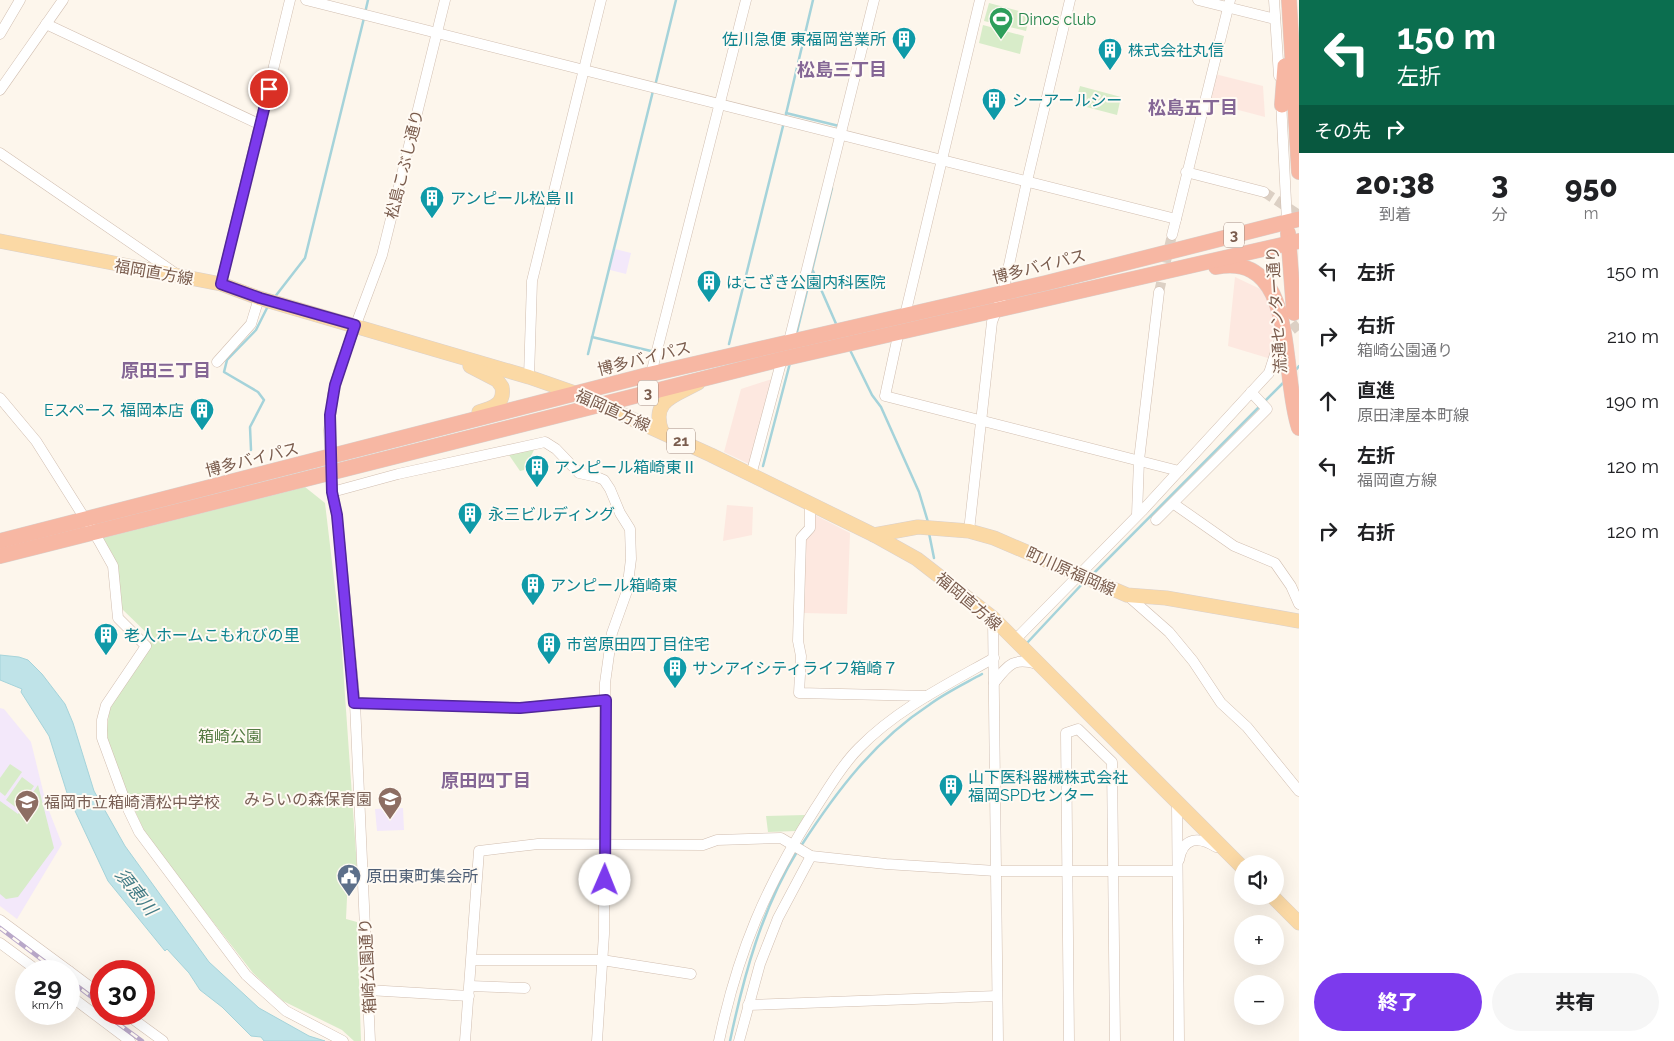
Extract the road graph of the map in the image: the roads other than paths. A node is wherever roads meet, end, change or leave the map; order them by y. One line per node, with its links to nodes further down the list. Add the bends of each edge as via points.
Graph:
1 (20, 0): 21 (street)
2 (63, 0): 19 (street)
3 (290, 0): 26 (street)
4 (306, 0): 20 (street)
5 (445, 0): 20 (street, 松島こぶし通り)
6 (601, 0): 22 (street)
7 (746, 0): 24 (street)
8 (874, 0): 27 (street)
9 (980, 0): 29 (street)
10 (1070, 0): 32 (street)
11 (1198, 0): 16 (street)
12 (1274, 0): 18 (street)
13 (1282, 0): 25 (highway, via 1285,67)
14 (1289, 0): 31 (highway)
15 (1299, 0): 17 (highway)
16 (1230, 4): 18 (street); 30 (street)
17 (1299, 6)
18 (1275, 19): 25 (street)
19 (46, 24): 23 (street); 26 (street)
20 (436, 33): 22 (street); 47 (street, 松島こぶし通り, via 382,255)
21 (0, 34)
22 (584, 70): 24 (street); 55 (street, via 532,281)
23 (0, 90)
24 (719, 103): 27 (street); 54 (street)
25 (1282, 105): 35 (street)
26 (261, 125): 41 (street)
27 (842, 133): 29 (street); 50 (street)
28 (0, 153): 39 (street)
29 (942, 159): 32 (street); 46 (street)
30 (1186, 172): 33 (street); 34 (street)
31 (1299, 172)
32 (1026, 181): 34 (street); 43 (street)
33 (1264, 192)
34 (1176, 218): 36 (street)
35 (1293, 221): 38 (highway, 流通センター通り); 43 (highway, 博多バイパス / 3)
36 (1172, 235)
37 (0, 241): 39 (main road, 福岡直方線 / 21)
38 (1294, 242): 40 (highway, 博多バイパス / 3); 57 (highway, 流通センター通り)
39 (180, 276): 41 (main road, 福岡直方線 / 21)
40 (1141, 276): 45 (highway, 博多バイパス / 3); 63 (highway, via 1192,273 1237,265 1262,274 1271,281 1278,289 1286,311)
41 (221, 284): 44 (main road, 福岡直方線 / 21)
42 (1159, 292): 67 (street)
43 (1003, 293): 45 (street); 46 (highway, 博多バイパス / 3)
44 (260, 298): 47 (main road, 福岡直方線 / 21); 53 (street, via 251,324)
45 (997, 310): 48 (highway, 博多バイパス / 3); 62 (street, via 992,322)
46 (905, 315): 50 (highway, 博多バイパス / 3)
47 (355, 325): 51 (main road, 福岡直方線 / 21); 66 (street, 松島こぶし通り, via 333,394 329,430)
48 (900, 331): 52 (highway, 博多バイパス / 3); 62 (street, via 885,396)
49 (1280, 339): 58 (street, via 1269,373)
50 (789, 341): 54 (highway, 博多バイパス / 3)
51 (450, 355): 55 (main road, 福岡直方線 / 21); 65 (main road, via 500,383 503,392 497,406)
52 (782, 359): 56 (highway, 博多バイパス / 3); 70 (street)
53 (217, 362)
54 (650, 374): 59 (highway, 博多バイパス / 3)
55 (529, 377): 59 (main road, 福岡直方線 / 21)
56 (710, 377): 61 (highway, 博多バイパス / 3); 64 (main road, via 665,400 658,420)
57 (1299, 390)
58 (1252, 392): 68 (street); 73 (street, via 1267,409)
59 (575, 393): 61 (main road, 福岡直方線 / 21); 65 (highway, 博多バイパス / 3)
60 (0, 398): 75 (street, via 36,441)
61 (599, 405): 64 (main road, 福岡直方線 / 21); 69 (highway, 博多バイパス / 3)
62 (982, 421): 67 (street); 77 (street)
63 (1299, 428)
64 (662, 432): 70 (main road, 福岡直方線 / 21)
65 (391, 441): 66 (highway, 博多バイパス / 3)
66 (332, 457): 69 (street, 箱崎公園通り); 75 (highway, 博多バイパス / 3)
67 (1139, 460): 68 (street); 74 (street)
68 (1179, 471): 74 (street)
69 (332, 472): 71 (street, 箱崎公園通り); 78 (highway, 博多バイパス / 3)
70 (751, 475): 72 (main road, 福岡直方線 / 21)
71 (332, 492): 92 (street, via 545,442 579,473 604,480 630,529 631,542 627,592 612,633 605,682); 93 (street, 箱崎公園通り, via 337,515)
72 (810, 504): 79 (main road, 福岡直方線 / 21); 91 (street, via 810,528 801,538 799,693)
73 (1174, 504): 76 (street); 84 (street, via 1234,546 1275,562)
74 (1137, 515): 82 (street)
75 (86, 519): 78 (street); 80 (highway, 博多バイパス / 3)
76 (1156, 520)
77 (968, 531): 79 (main road, 町川原福岡線, via 918,527); 82 (main road, 町川原福岡線, via 994,538)
78 (94, 533): 81 (highway, 博多バイパス / 3); 123 (street, via 113,566 118,618 146,646 106,705 102,720 102,738 135,824 156,857 246,975 286,1011)
79 (874, 535): 85 (main road, 福岡直方線 / 21, via 940,575)
80 (0, 541)
81 (0, 556)
82 (1084, 577): 83 (main road, 町川原福岡線); 87 (street)
83 (1128, 595): 86 (main road, 町川原福岡線, via 1166,598); 94 (street, via 1194,660 1221,703 1247,727)
84 (1299, 604)
85 (993, 618): 87 (main road, 福岡直方線 / 21); 88 (street)
86 (1299, 621)
87 (1014, 640): 89 (main road, 福岡直方線 / 21)
88 (994, 658): 90 (street); 91 (street)
89 (1037, 664): 90 (street, via 1022,661 1010,664); 95 (main road, 福岡直方線 / 21)
90 (994, 683): 101 (street)
91 (928, 696): 97 (street, via 900,713 859,748 821,799)
92 (606, 700): 93 (street, via 520,708); 96 (street)
93 (354, 703): 115 (street, 箱崎公園通り)
94 (1299, 792)
95 (1177, 803): 99 (main road, 福岡直方線 / 21); 103 (street)
96 (605, 844): 97 (street, via 703,845 717,840 781,838); 111 (street, via 538,844 479,851); 112 (street)
97 (794, 846): 98 (street); 127 (street, via 769,888 740,957)
98 (809, 855): 101 (street); 119 (street, via 778,918)
99 (1234, 858)
100 (1234, 859): 103 (street, via 1205,840 1193,839 1180,854)
101 (996, 871): 104 (street); 117 (street)
102 (1114, 871): 103 (street); 104 (street); 104 (street, via 1112,762 1078,729 1066,733); 131 (street)
103 (1177, 871): 132 (street)
104 (1067, 872): 130 (street)
105 (1281, 905): 107 (main road)
106 (0, 920): 110 (street)
107 (1299, 923)
108 (0, 942): 109 (street)
109 (24, 960)
110 (54, 960)
111 (472, 960): 112 (street); 116 (street)
112 (602, 960): 113 (street); 126 (street)
113 (691, 974)
114 (525, 988): 116 (street)
115 (368, 990): 116 (street); 124 (street, 箱崎公園通り)
116 (470, 991): 125 (street)
117 (997, 996): 119 (street); 129 (street)
118 (80, 1003): 121 (street)
119 (748, 1005): 128 (street)
120 (141, 1025): 122 (street)
121 (130, 1041)
122 (163, 1041)
123 (343, 1041)
124 (370, 1041)
125 (465, 1041)
126 (597, 1041)
127 (719, 1041)
128 (739, 1041)
129 (998, 1041)
130 (1069, 1041)
131 (1115, 1041)
132 (1179, 1041)

